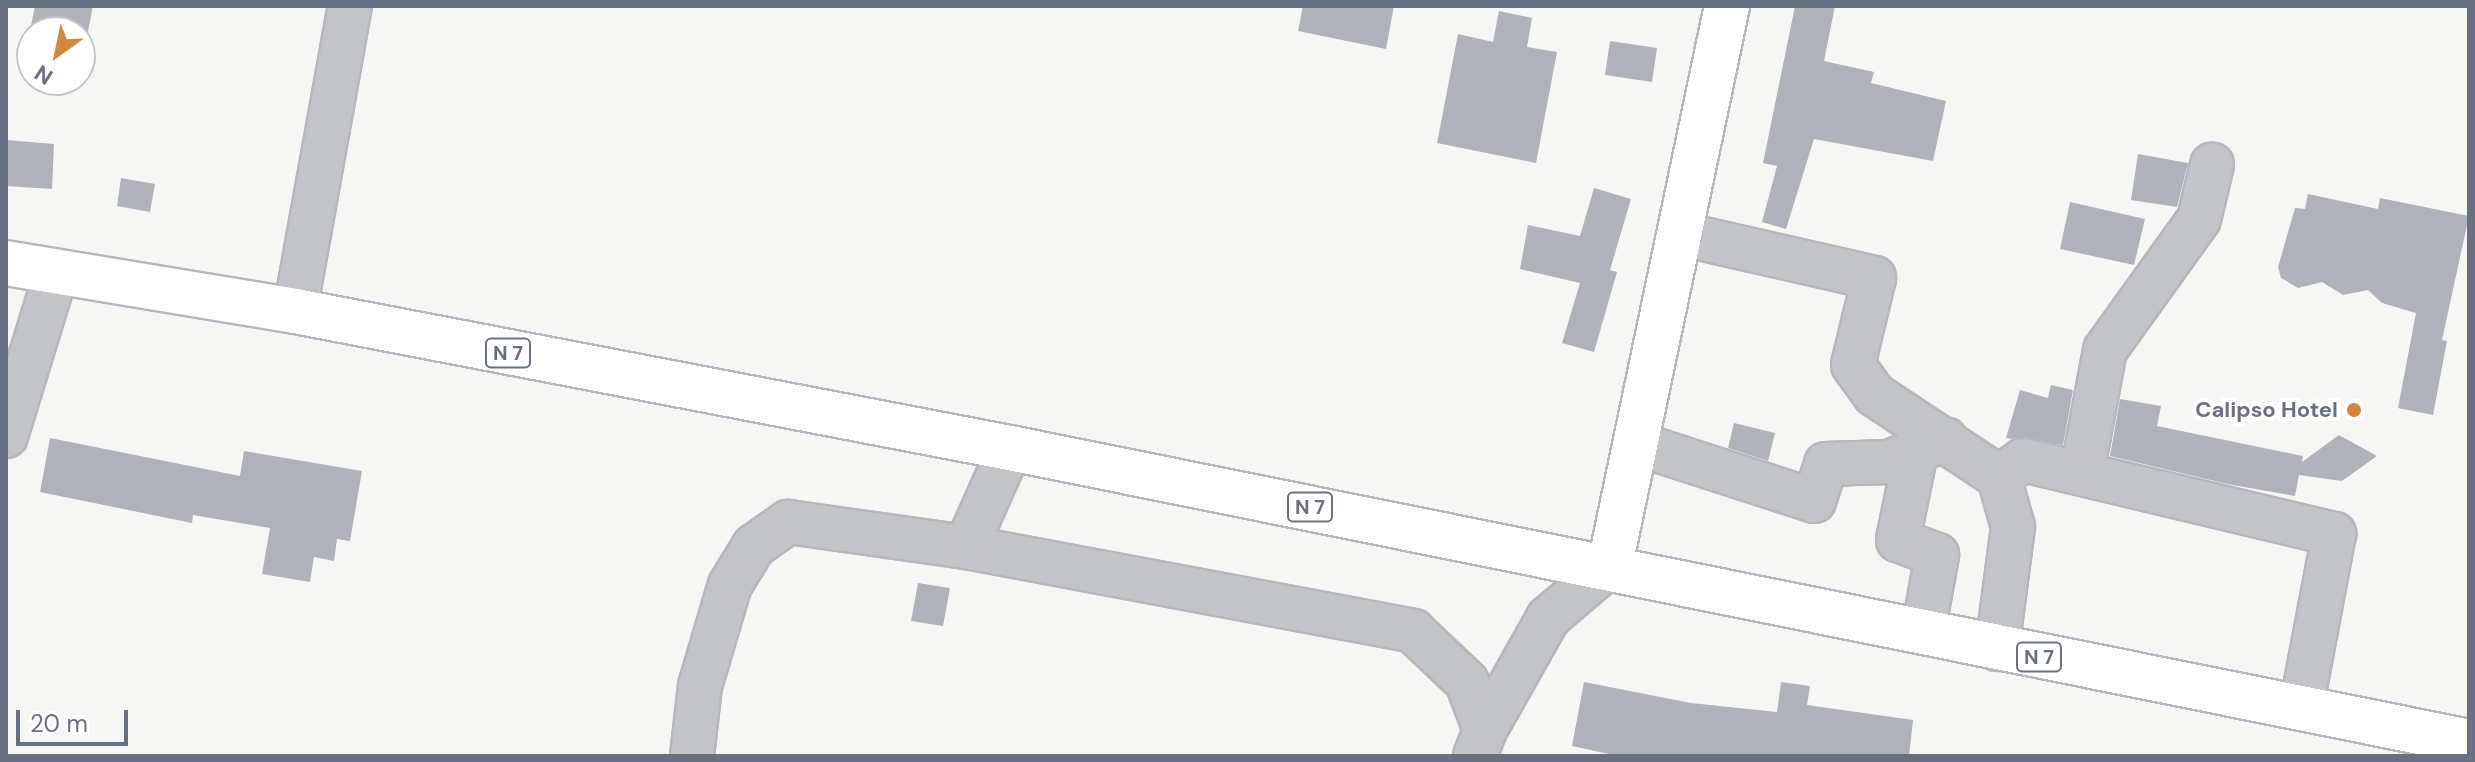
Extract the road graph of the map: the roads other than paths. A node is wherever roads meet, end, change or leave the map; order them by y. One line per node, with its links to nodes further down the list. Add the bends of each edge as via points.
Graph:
1 (350, 6): 7 (street)
2 (1727, 6): 4 (main road)
3 (2212, 165): 12 (street, via 2199,219 2105,350)
4 (1681, 234): 9 (main road); 10 (street, via 1874,278 1853,365 1875,395)
5 (6, 263): 6 (main road, N 7)
6 (56, 273): 7 (main road, N 7); 8 (street)
7 (295, 311): 11 (main road, N 7)
8 (6, 436)
9 (1638, 444): 10 (street, via 1814,501 1826,464 1889,462); 15 (main road)
10 (1931, 446): 13 (street); 16 (street, via 1898,540 1937,555)
11 (1010, 448): 14 (street); 15 (main road, N 7)
12 (2082, 473): 13 (street, via 2023,460); 18 (street, via 2334,534)
13 (1999, 477): 17 (street, via 2013,527)
14 (966, 547): 20 (street, via 1413,631 1467,682); 21 (street, via 788,522 754,546 730,585 700,686)
15 (1610, 565): 16 (main road, N 7); 20 (street, via 1548,618)
16 (1923, 633): 17 (main road, N 7)
17 (1997, 649): 18 (main road, N 7)
18 (2301, 708): 19 (main road, N 7)
19 (2469, 742)
20 (1480, 743)
21 (692, 756)

